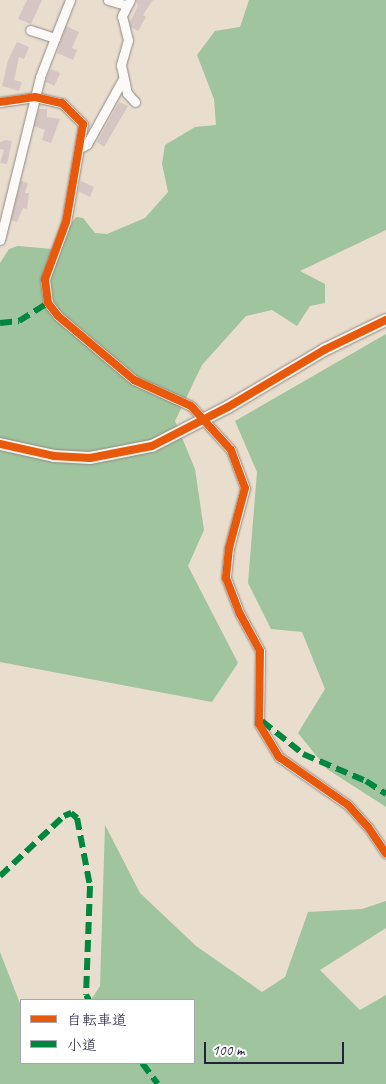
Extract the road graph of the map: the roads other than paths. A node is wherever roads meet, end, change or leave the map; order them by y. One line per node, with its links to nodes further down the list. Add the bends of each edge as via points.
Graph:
1 (70, 0): 5 (street)
2 (108, 0): 3 (street)
3 (127, 2): 6 (street, via 122,16 128,40 121,65)
4 (30, 30): 5 (street)
5 (55, 38): 7 (street)
6 (123, 79): 9 (street, via 127,94); 10 (street, via 88,144)
7 (35, 97): 8 (street); 10 (street, via 62,103 74,112 83,124); 11 (street)
8 (0, 102)
9 (135, 102)
10 (80, 148): 13 (street, via 66,222 45,280 48,303 58,316 121,371 149,389 191,406)
11 (0, 240)
12 (386, 320): 13 (street, via 324,350)
13 (204, 418): 14 (street, via 152,446 90,458 54,456); 15 (street, via 231,450 245,488 228,554 226,578 240,614 260,651 259,718 262,731 287,764 348,805)
14 (0, 444)
15 (386, 854)

